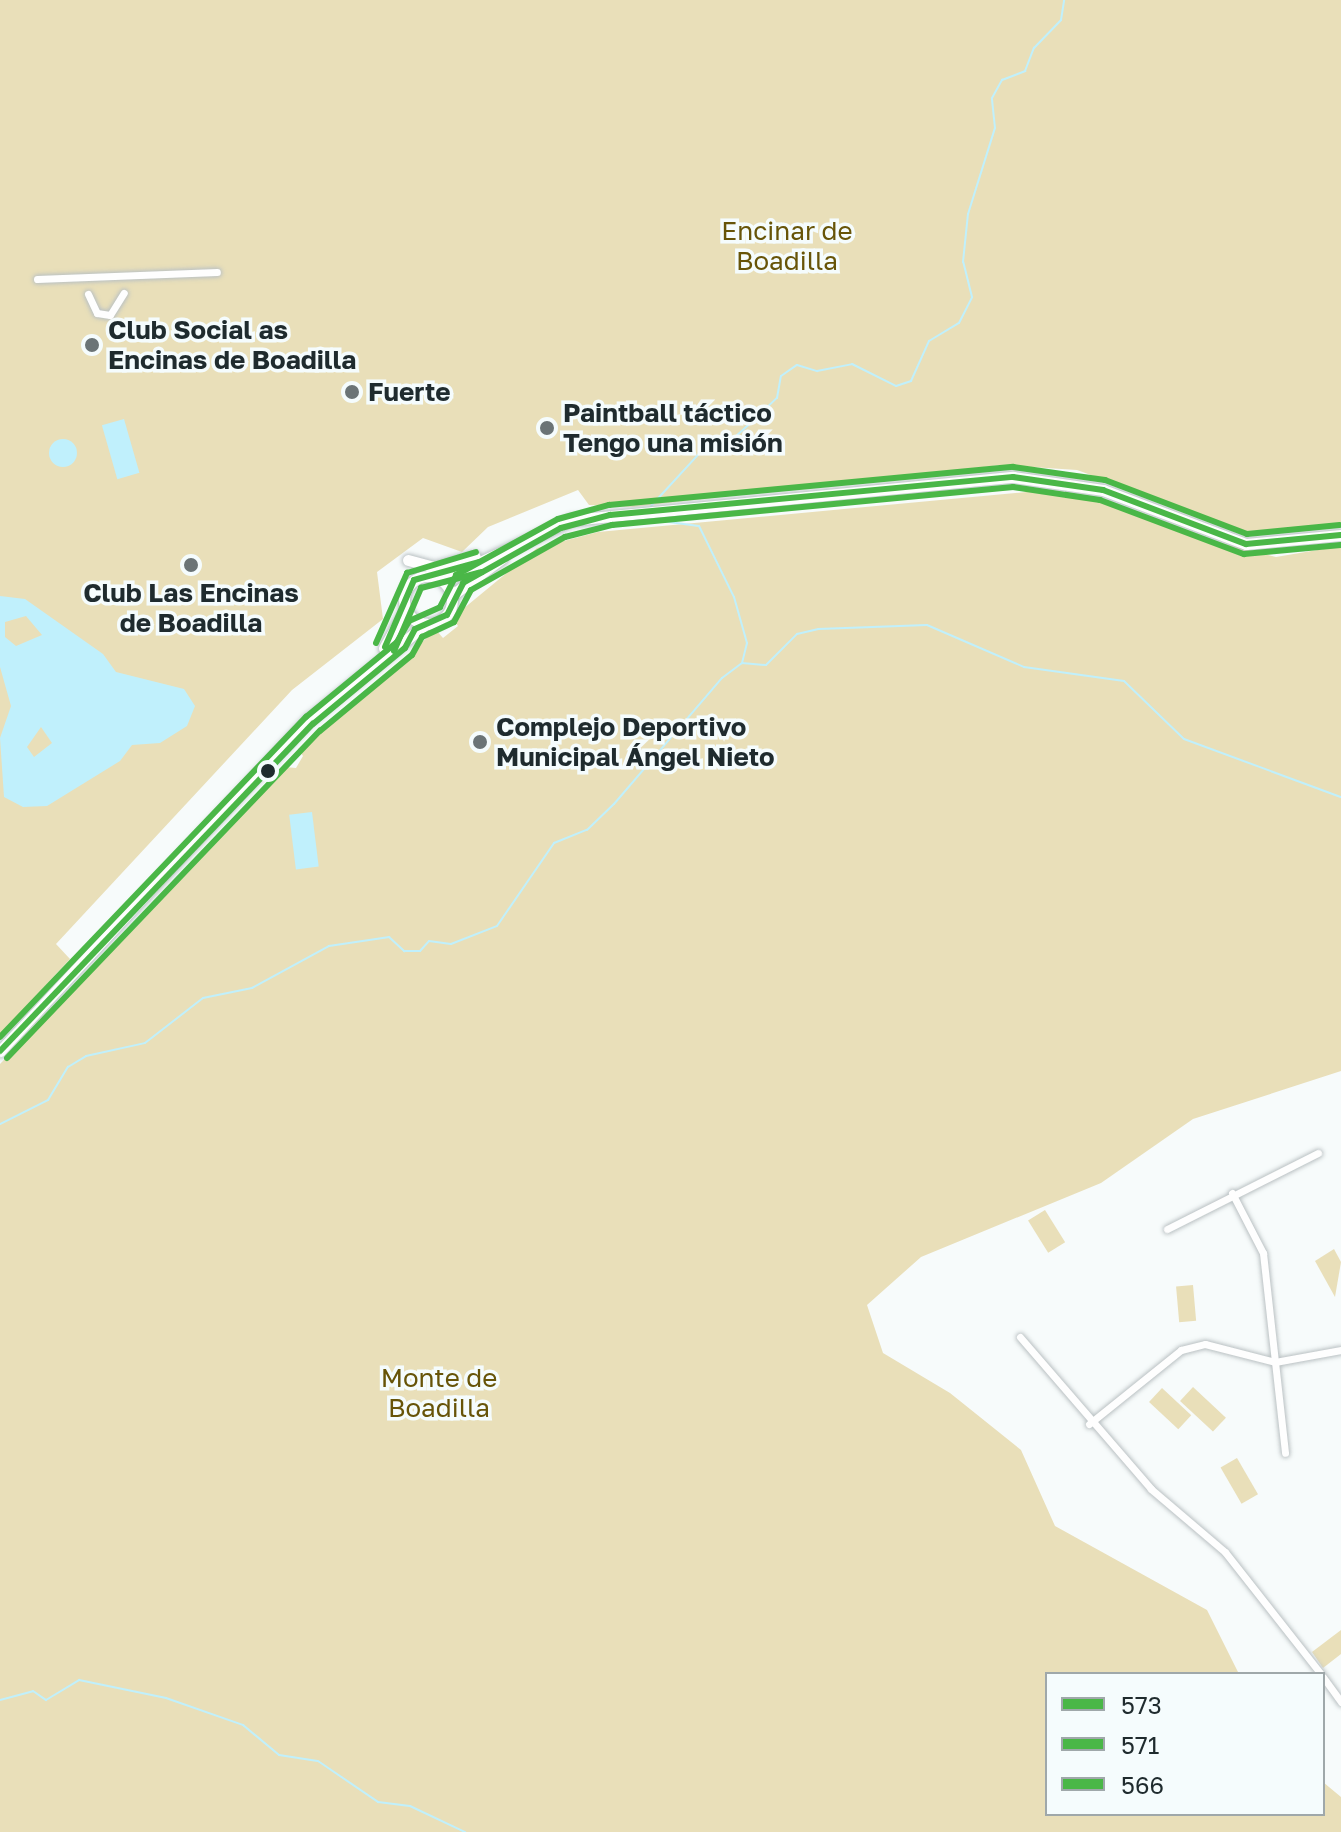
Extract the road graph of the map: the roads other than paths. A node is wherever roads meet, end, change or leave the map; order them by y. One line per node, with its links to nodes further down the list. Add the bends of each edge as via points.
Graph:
1 (217, 272): 2 (street)
2 (37, 279)
3 (124, 293): 4 (street, via 110,315 97,313)
4 (88, 294)
5 (589, 518): 6 (main road); 7 (main road, via 1013,477 1103,490 1246,544); 10 (main road, via 498,560)
6 (558, 524): 8 (main road, via 447,566); 9 (main road, via 454,574)
7 (1341, 535)
8 (408, 560)
9 (429, 576): 10 (main road); 11 (main road, via 409,585)
10 (451, 596): 12 (main road, via 447,615)
11 (406, 609): 12 (main road); 13 (main road, via 383,650)
12 (426, 624): 13 (main road)
13 (344, 688): 14 (main road)
14 (0, 1051)
15 (1318, 1153): 16 (street)
16 (1232, 1193): 17 (street); 20 (street, via 1263,1253)
17 (1167, 1229)
18 (1020, 1337): 21 (street)
19 (1341, 1350): 20 (street)
20 (1275, 1362): 21 (street, via 1205,1344 1181,1350); 22 (street)
21 (1089, 1424): 23 (street, via 1225,1552)
22 (1285, 1453)
23 (1319, 1672)
24 (1325, 1680): 25 (street)
25 (1341, 1702)

